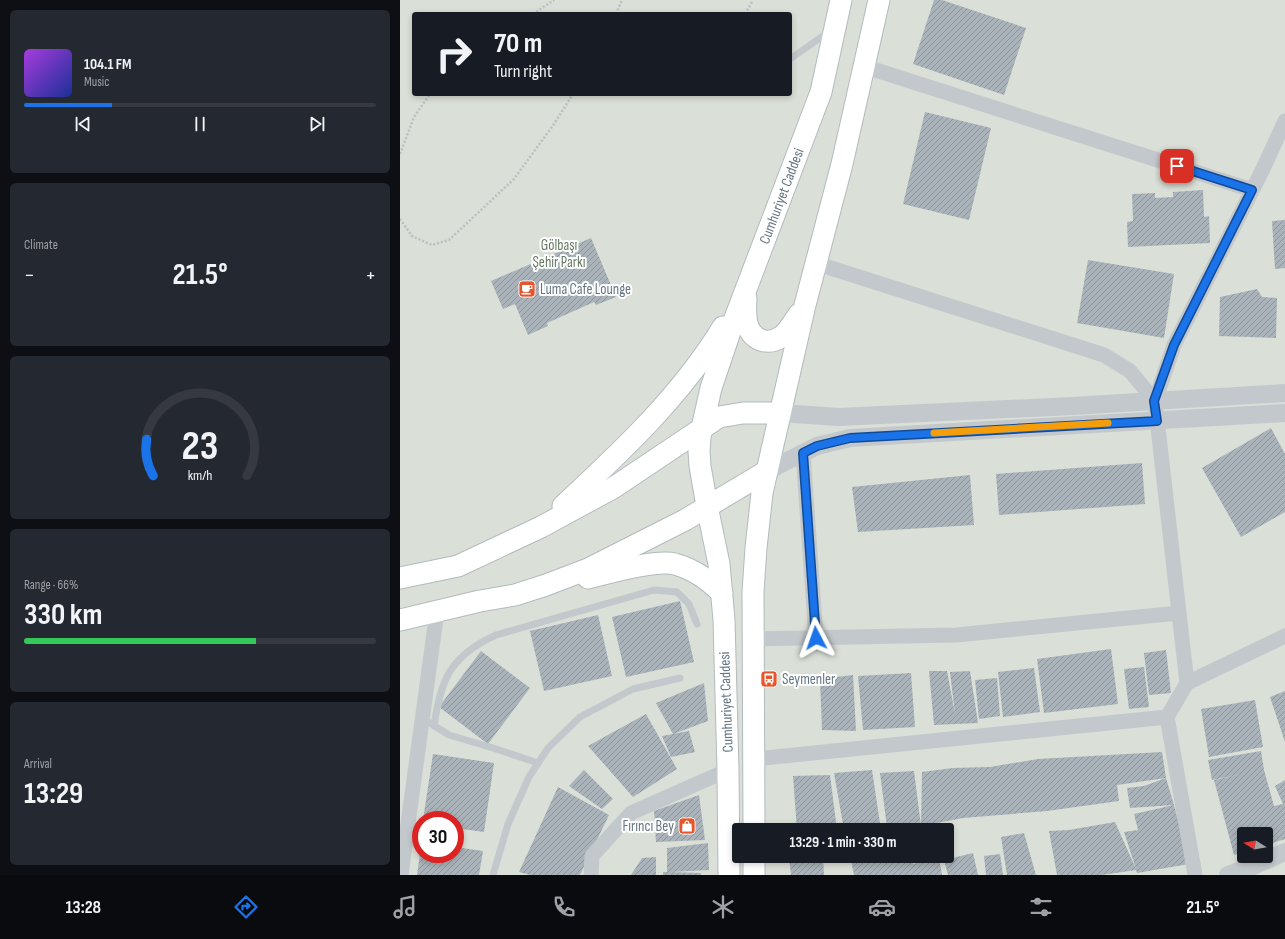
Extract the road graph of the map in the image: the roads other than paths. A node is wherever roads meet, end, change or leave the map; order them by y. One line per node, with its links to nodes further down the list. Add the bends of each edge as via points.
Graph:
1 (841, 0): 3 (main road, Cumhuriyet Caddesi)
2 (879, 0): 5 (main road)
3 (835, 28): 4 (lane); 9 (main road, Cumhuriyet Caddesi, via 821,92)
4 (792, 58)
5 (863, 66): 7 (street); 8 (main road, via 842,164)
6 (1285, 121): 7 (street)
7 (1252, 190): 12 (street, via 1174,345)
8 (815, 263): 10 (main road); 12 (street, via 1104,355 1130,371)
9 (746, 290): 10 (main road, via 747,325 753,335 765,341 782,337); 16 (main road, Cumhuriyet Caddesi, via 711,388); 20 (main road, via 711,347 671,399 597,475)
10 (805, 305): 13 (main road, Cumhuriyet Caddesi)
11 (1285, 393): 12 (street)
12 (1154, 401): 13 (street, via 839,417); 15 (street)
13 (780, 413): 16 (main road, via 728,415 719,417); 18 (main road, Cumhuriyet Caddesi)
14 (1285, 413): 15 (street)
15 (1157, 421): 17 (street, via 850,438 817,446); 25 (street)
16 (702, 428): 19 (main road, Cumhuriyet Caddesi, via 699,451); 20 (main road, via 613,488)
17 (803, 453): 18 (street); 29 (street)
18 (766, 471): 19 (main road); 30 (main road, Cumhuriyet Caddesi, via 760,508 753,592)
19 (707, 506): 22 (main road, via 588,569); 23 (main road, Cumhuriyet Caddesi, via 720,564)
20 (541, 527): 21 (main road, via 458,566)
21 (400, 578)
22 (546, 585): 23 (main road, via 666,563 675,564 705,577); 24 (main road, via 515,596)
23 (722, 593): 37 (main road, Cumhuriyet Caddesi)
24 (437, 611): 26 (main road); 34 (street)
25 (1179, 613): 29 (street, via 956,635); 32 (street)
26 (400, 620)
27 (697, 624): 34 (lane, via 689,604 677,592 654,590 496,635 473,647 457,662 448,674)
28 (1285, 636): 32 (street)
29 (816, 638): 30 (street)
30 (753, 639): 35 (main road, Cumhuriyet Caddesi)
31 (680, 678): 36 (lane, via 633,689 580,717 548,748)
32 (1187, 682): 33 (street)
33 (1167, 717): 35 (street); 46 (street)
34 (428, 722): 36 (lane, via 449,735); 41 (street)
35 (754, 759): 38 (main road, Cumhuriyet Caddesi)
36 (538, 763): 42 (lane, via 508,824)
37 (728, 770): 43 (street, via 630,813 592,856); 44 (main road, Cumhuriyet Caddesi)
38 (754, 823)
39 (1285, 852): 47 (street)
40 (754, 863): 45 (main road)
41 (401, 875)
42 (493, 875)
43 (591, 875)
44 (729, 875)
45 (754, 875)
46 (1195, 875)
47 (1228, 875)

